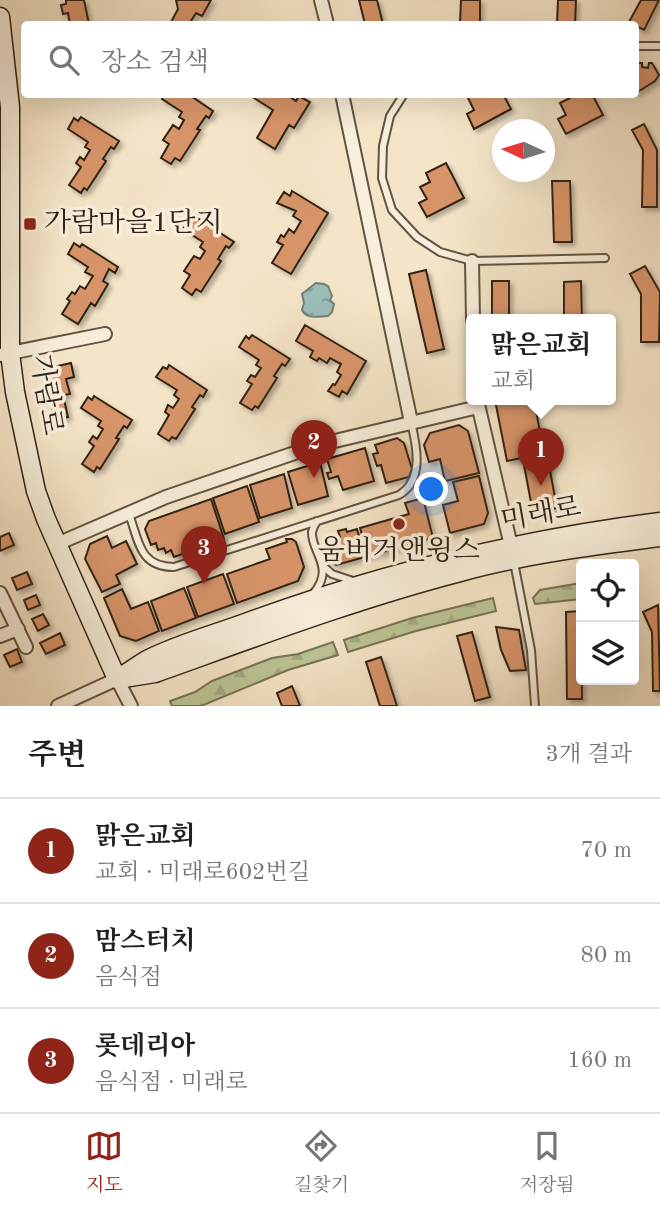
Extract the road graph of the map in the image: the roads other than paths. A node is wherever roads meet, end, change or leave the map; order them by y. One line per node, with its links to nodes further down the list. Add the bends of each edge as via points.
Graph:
1 (321, 0): 3 (street)
2 (0, 17): 8 (street, 가람로)
3 (326, 21)
4 (639, 46): 5 (lane)
5 (660, 46)
6 (343, 98): 16 (street)
7 (401, 98): 10 (lane, via 390,116 383,146 382,178 392,210 417,237 440,252)
8 (5, 107): 13 (street, 가람로)
9 (605, 258): 10 (lane)
10 (472, 261): 11 (street)
11 (473, 314)
12 (105, 334): 13 (street)
13 (5, 354): 23 (street, 가람로, via 36,491)
14 (471, 405): 16 (street)
15 (478, 405): 24 (street)
16 (411, 422): 17 (street, via 318,445); 18 (lane, via 417,460 406,491)
17 (128, 512): 20 (lane, via 145,557 165,567); 23 (street)
18 (317, 521): 20 (lane); 21 (lane)
19 (660, 523): 24 (street, 미래로, via 608,529)
20 (299, 526): 21 (lane)
21 (312, 533): 25 (lane)
22 (660, 537): 24 (street, 미래로)
23 (57, 544): 32 (street, 가람로)
24 (512, 553): 26 (street, 미래로, via 455,558); 32 (street, 미래로, via 155,673); 35 (lane, via 531,650)
25 (323, 566): 26 (lane, via 332,574); 28 (lane, via 316,591)
26 (362, 583): 28 (street, 미래로)
27 (0, 593): 29 (street)
28 (304, 602): 32 (street, 미래로, via 149,659)
29 (18, 629): 30 (street); 31 (street)
30 (0, 636)
31 (26, 647)
32 (117, 679): 33 (street, 미래로); 34 (street)
33 (58, 706)
34 (131, 706)
35 (535, 706)

